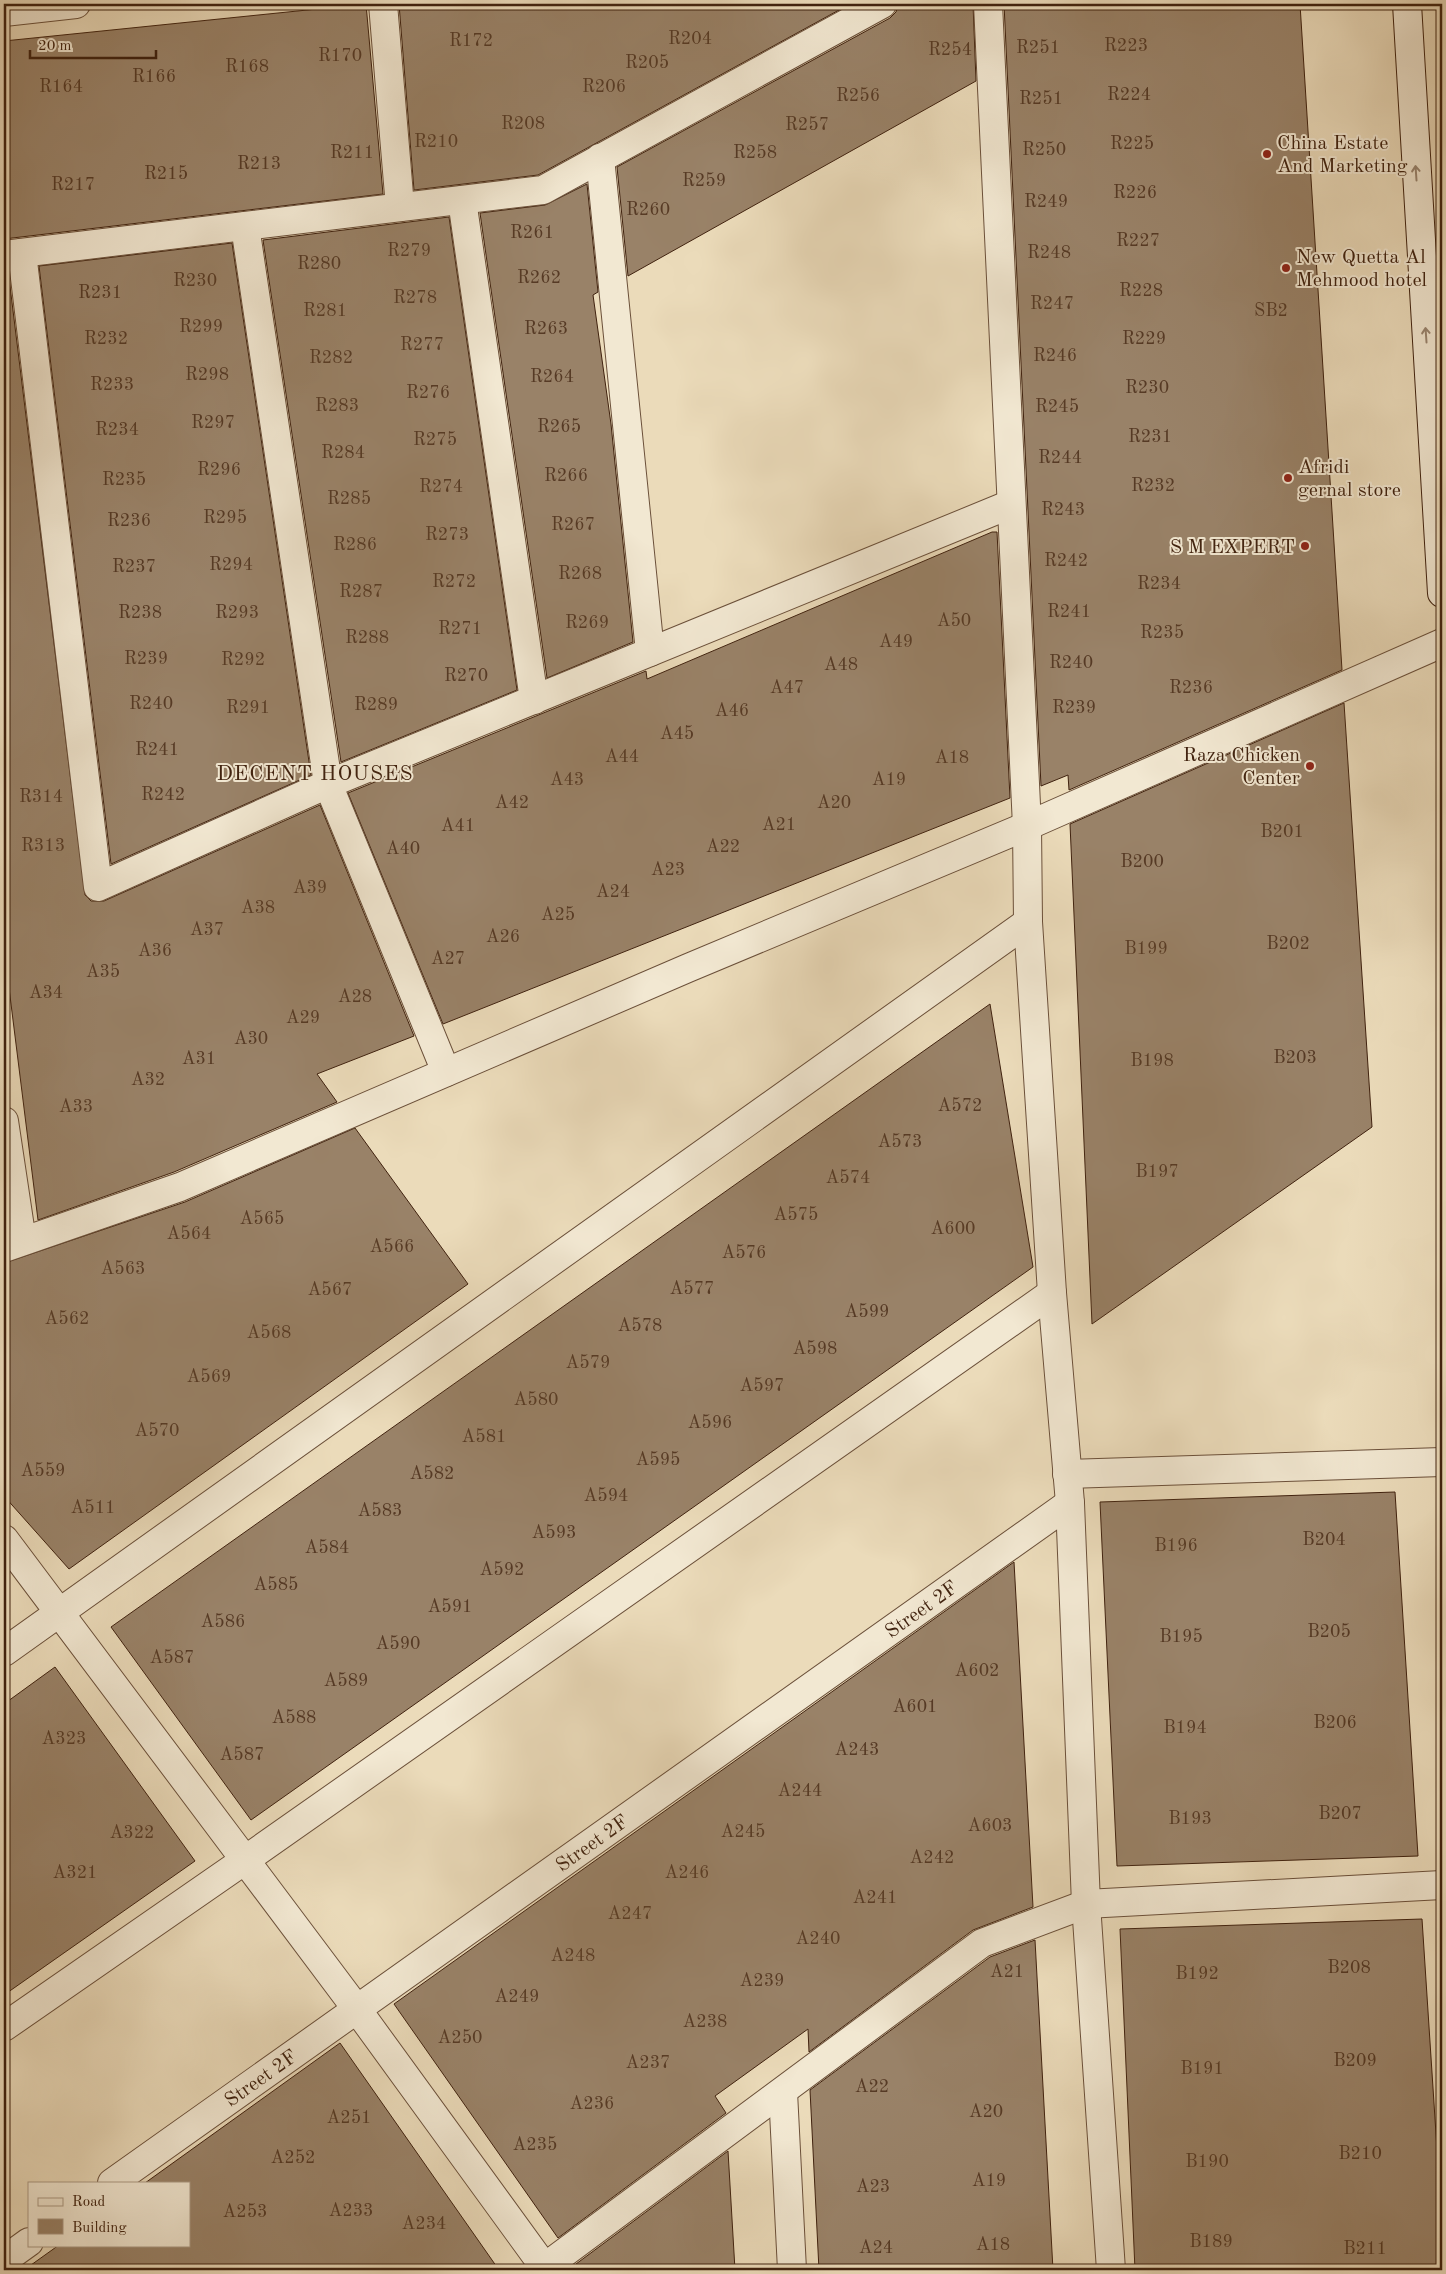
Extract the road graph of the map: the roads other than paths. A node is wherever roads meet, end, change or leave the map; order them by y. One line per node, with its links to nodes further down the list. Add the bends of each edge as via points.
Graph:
1 (76, 4): 6 (street)
2 (383, 4): 9 (street)
3 (882, 4): 7 (street)
4 (988, 4): 12 (street)
5 (1406, 4): 13 (street, one-way to 5)
6 (4, 12)
7 (600, 158): 8 (street, via 543,190); 15 (street)
8 (462, 200): 9 (street); 16 (street)
9 (400, 207): 10 (street)
10 (245, 226): 11 (street); 17 (street)
11 (13, 254): 17 (street, via 98,887)
12 (1012, 504): 15 (street); 18 (street)
13 (1442, 593)
14 (1442, 643): 18 (street)
15 (650, 652): 16 (street)
16 (534, 700): 17 (street)
17 (328, 784): 20 (street)
18 (1027, 826): 19 (street); 20 (street)
19 (1028, 922): 23 (street); 28 (street)
20 (446, 1072): 22 (street, via 180,1187)
21 (4, 1121): 22 (street)
22 (13, 1244)
23 (1052, 1293): 25 (street); 30 (street)
24 (1442, 1462): 25 (street)
25 (1067, 1474): 26 (street)
26 (1070, 1503): 32 (street); 33 (street, Street 2F)
27 (4, 1539): 28 (street)
28 (60, 1613): 29 (street); 30 (street)
29 (4, 1652)
30 (245, 1860): 33 (street); 34 (street)
31 (1442, 1885): 32 (street)
32 (1086, 1904): 35 (street, via 982,1943); 41 (street)
33 (356, 2008): 36 (street, Street 2F); 39 (street)
34 (4, 2027)
35 (783, 2092): 39 (street); 40 (street)
36 (113, 2182)
37 (28, 2243): 38 (street)
38 (4, 2260)
39 (543, 2269)
40 (792, 2270)
41 (1111, 2270)

